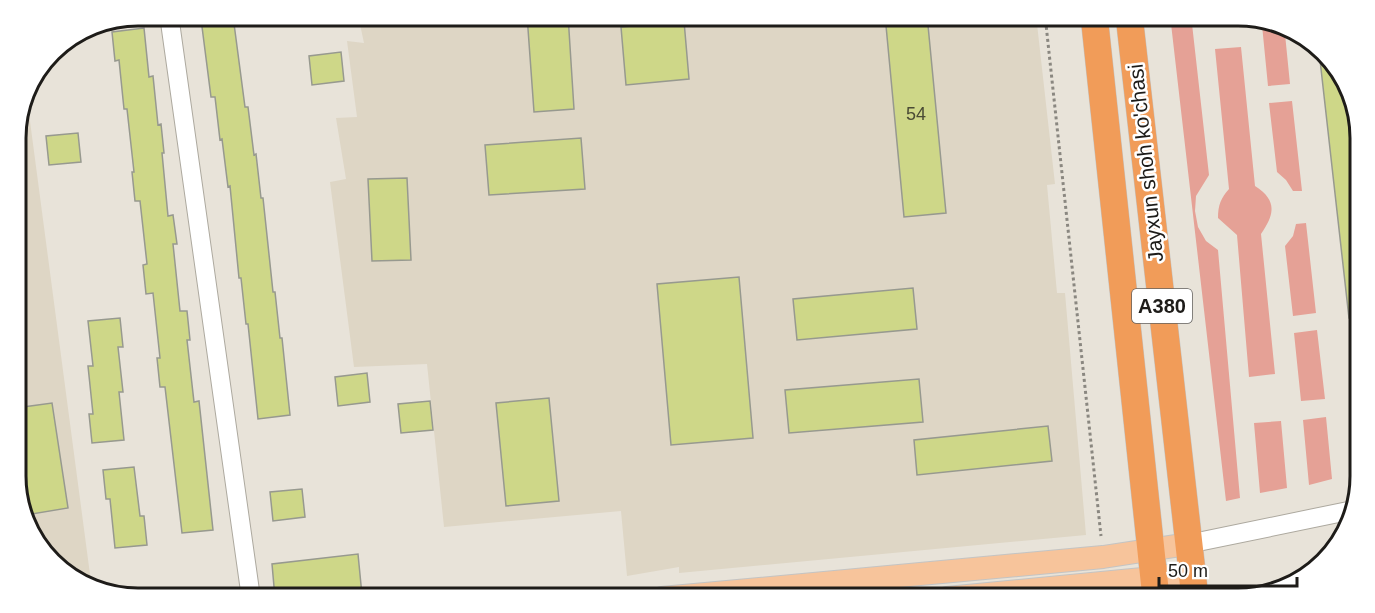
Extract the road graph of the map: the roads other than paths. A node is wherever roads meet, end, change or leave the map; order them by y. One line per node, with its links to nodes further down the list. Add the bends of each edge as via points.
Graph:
1 (171, 26): 12 (street)
2 (1095, 26): 5 (highway, Jayxun shoh ko'chasi / A380)
3 (1130, 26): 4 (highway, Jayxun shoh ko'chasi / A380)
4 (1152, 214): 5 (highway); 7 (highway, Jayxun shoh ko'chasi / A380)
5 (1116, 219): 8 (highway, Jayxun shoh ko'chasi / A380)
6 (1344, 512): 7 (street)
7 (1188, 543): 8 (main road); 9 (highway, Jayxun shoh ko'chasi / A380)
8 (1150, 550): 10 (main road); 13 (highway, Jayxun shoh ko'chasi / A380)
9 (1193, 585): 11 (main road)
10 (776, 587)
11 (1167, 587)
12 (250, 588)
13 (1155, 588)

